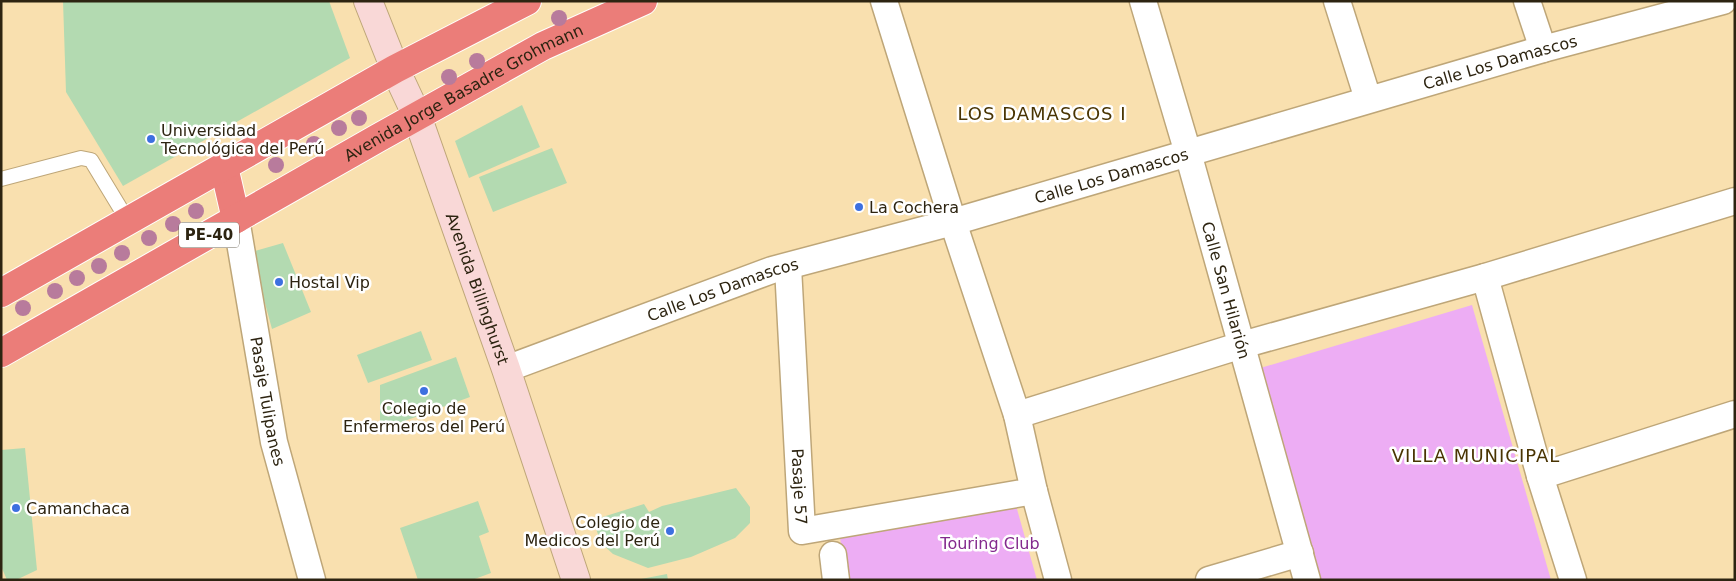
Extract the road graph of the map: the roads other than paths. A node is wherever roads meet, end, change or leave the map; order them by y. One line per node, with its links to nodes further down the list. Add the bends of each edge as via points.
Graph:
1 (368, 1): 10 (street, Avenida Billinghurst)
2 (527, 1): 10 (highway)
3 (643, 1): 12 (highway, Avenida Jorge Basadre Grohmann / PE-40, via 543,46)
4 (884, 1): 19 (street)
5 (1143, 1): 13 (street, Calle San Hilarión)
6 (1338, 1): 11 (street)
7 (1526, 1): 9 (street)
8 (1723, 1): 9 (street, Calle Los Damascos)
9 (1543, 49): 11 (street, Calle Los Damascos)
10 (395, 69): 12 (street, Avenida Billinghurst); 14 (highway)
11 (1368, 99): 13 (street, Calle Los Damascos)
12 (417, 116): 17 (highway, Avenida Jorge Basadre Grohmann / PE-40); 25 (street, Avenida Billinghurst)
13 (1188, 153): 19 (street, Calle Los Damascos); 23 (street, Calle San Hilarión)
14 (224, 167): 17 (highway); 18 (highway)
15 (1, 179): 18 (lane, via 81,158 91,160)
16 (1735, 201): 21 (street)
17 (236, 219): 24 (highway, Avenida Jorge Basadre Grohmann / PE-40); 31 (street, Pasaje Tulipanes, via 274,442)
18 (128, 221): 22 (highway)
19 (953, 222): 20 (street, Calle Los Damascos); 27 (street)
20 (788, 267): 25 (street, Calle Los Damascos, via 772,270); 29 (street, Pasaje 57, via 802,531)
21 (1485, 278): 23 (street); 28 (street)
22 (1, 293)
23 (1242, 345): 27 (street); 30 (street, Calle San Hilarión)
24 (1, 353)
25 (506, 369): 32 (street, Avenida Billinghurst)
26 (1735, 414): 28 (street)
27 (1017, 415): 29 (street)
28 (1540, 476): 36 (street)
29 (1034, 491): 33 (street)
30 (1300, 553): 34 (street); 35 (street, Calle San Hilarión)
31 (312, 580)
32 (576, 580)
33 (1058, 580)
34 (1209, 580)
35 (1307, 580)
36 (1573, 580)

